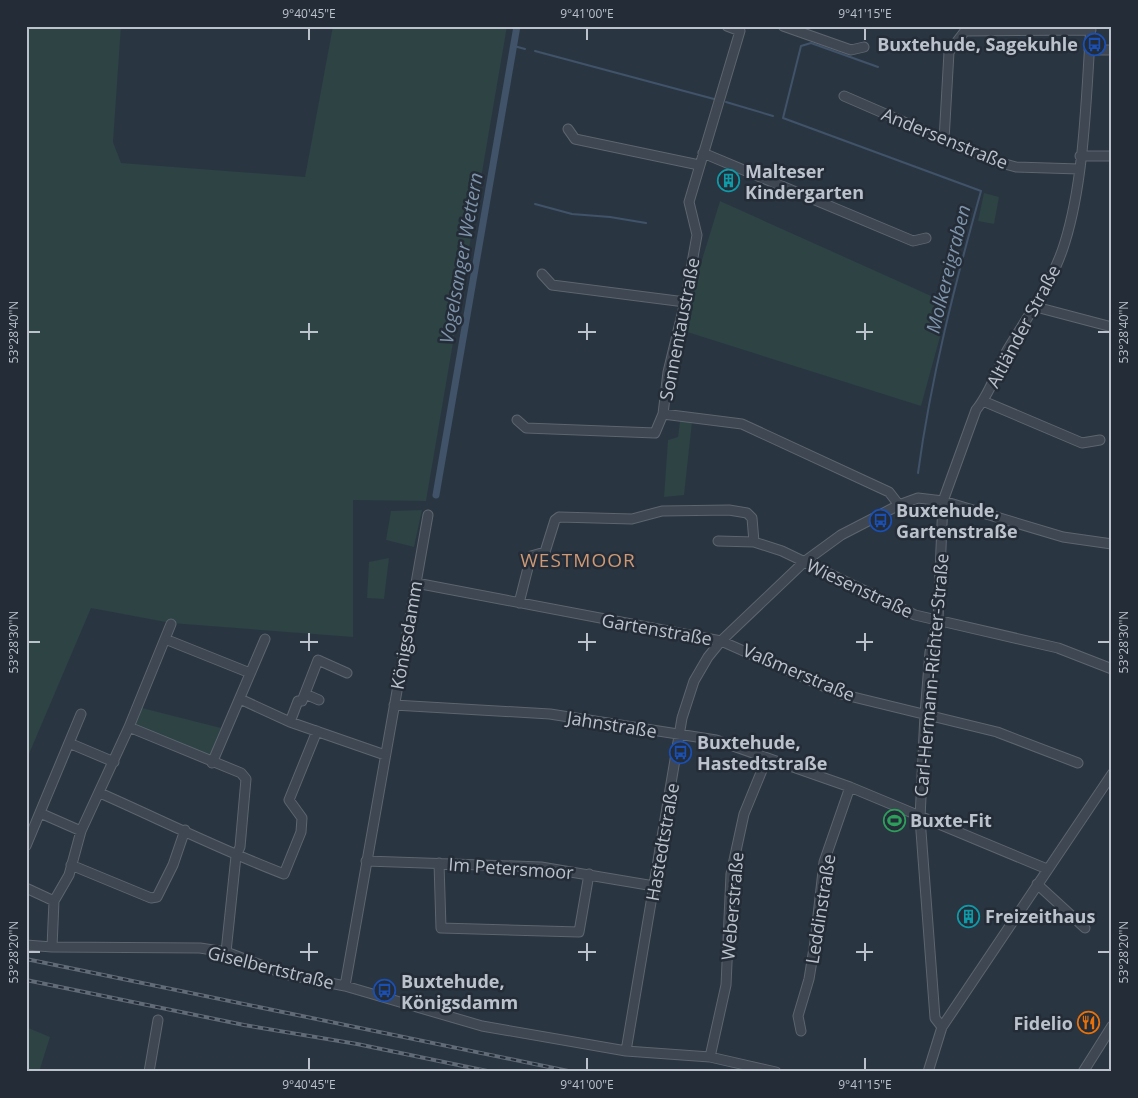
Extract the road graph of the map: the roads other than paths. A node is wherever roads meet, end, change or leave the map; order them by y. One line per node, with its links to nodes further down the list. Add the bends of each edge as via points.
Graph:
1 (727, 26): 3 (street)
2 (783, 26): 5 (street, via 851,50)
3 (741, 28): 11 (street)
4 (1091, 28): 6 (street, Altländer Straße); 10 (street, via 965,31 949,52)
5 (864, 47)
6 (1089, 50): 7 (street); 12 (street, Altländer Straße)
7 (1112, 50)
8 (844, 96): 10 (street, Andersenstraße)
9 (568, 129): 14 (street, via 575,139)
10 (944, 140): 15 (street, Andersenstraße, via 1016,167)
11 (703, 153): 14 (street); 16 (street, via 913,241)
12 (1080, 156): 13 (street); 15 (street, Altländer Straße)
13 (1112, 156)
14 (700, 165): 18 (street, Sonnentaustraße, via 689,202 697,235)
15 (1079, 169): 19 (street, Altländer Straße, via 1065,242)
16 (926, 238)
17 (542, 274): 18 (street, via 552,285)
18 (685, 302): 22 (street, Sonnentaustraße, via 668,372)
19 (1036, 307): 20 (street); 21 (street, Altländer Straße, via 1008,350)
20 (1112, 327)
21 (983, 401): 24 (street, via 1082,443); 25 (street, Altländer Straße, via 976,410)
22 (663, 414): 23 (street, via 655,434 526,428); 26 (street, Sonnentaustraße, via 742,424 889,492)
23 (517, 420)
24 (1100, 440)
25 (943, 501): 26 (street, Gartenstraße, via 918,498); 30 (street, Gartenstraße, via 1063,537); 34 (street, Carl-Hermann-Richter-Straße)
26 (899, 505): 31 (street, Gartenstraße, via 841,536)
27 (428, 515): 32 (street, Königsdamm)
28 (718, 541): 29 (street, Wiesenstraße)
29 (754, 542): 31 (street, Wiesenstraße); 33 (street, via 752,518 747,513 728,510 662,511 632,519 559,517 555,520 545,552 531,556)
30 (1112, 544)
31 (804, 562): 34 (street, Wiesenstraße, via 915,615); 38 (street, Gartenstraße)
32 (416, 583): 33 (street, Gartenstraße); 45 (street, Königsdamm)
33 (519, 603): 38 (street, Gartenstraße)
34 (938, 620): 39 (street, Wiesenstraße, via 1058,648); 47 (street, Carl-Hermann-Richter-Straße, via 930,652)
35 (171, 624): 36 (street)
36 (165, 639): 41 (street); 49 (street)
37 (264, 639): 41 (street)
38 (721, 641): 47 (street, Vaßmerstraße, via 840,694); 51 (street, Hastedtstraße, via 694,681)
39 (1112, 669)
40 (347, 672): 42 (street, via 318,660)
41 (250, 673): 43 (street)
42 (305, 694): 44 (street); 48 (street, via 302,701 298,701)
43 (240, 699): 48 (street); 56 (street)
44 (319, 700)
45 (394, 705): 51 (street, Jahnstraße, via 550,714); 53 (street, Königsdamm)
46 (81, 714): 52 (street)
47 (925, 714): 57 (street, Vaßmerstraße, via 998,732); 62 (street, Carl-Hermann-Richter-Straße)
48 (290, 722): 50 (street)
49 (129, 727): 55 (street); 56 (street)
50 (317, 731): 53 (street); 66 (street, via 289,800 302,818 301,832 284,874)
51 (680, 735): 54 (street, Jahnstraße, via 716,740); 73 (street, Hastedtstraße)
52 (70, 743): 55 (street); 61 (street)
53 (385, 755): 67 (street, Königsdamm)
54 (767, 758): 59 (street, Jahnstraße); 86 (street, Weberstraße, via 744,814 731,874 726,985)
55 (114, 762): 60 (street)
56 (212, 763): 66 (street, via 241,773 246,779 240,848)
57 (1078, 763)
58 (1110, 779): 70 (street)
59 (850, 787): 62 (street, Jahnstraße); 84 (street, Leddinstraße, via 824,862 816,942 798,1016)
60 (100, 793): 63 (street); 64 (street)
61 (40, 813): 64 (street); 65 (street)
62 (920, 818): 70 (street, Jahnstraße); 83 (street, Carl-Hermann-Richter-Straße, via 935,1018)
63 (185, 830): 66 (street); 69 (street, via 157,897 151,898)
64 (81, 831): 69 (street)
65 (26, 846)
66 (236, 856): 79 (street)
67 (366, 861): 68 (street, Im Petersmoor); 80 (street, Königsdamm)
68 (439, 863): 71 (street, Im Petersmoor, via 541,867); 71 (street, via 441,928 579,932)
69 (71, 866): 75 (street)
70 (1047, 869): 72 (street)
71 (588, 874): 73 (street, Im Petersmoor)
72 (1038, 884): 76 (street); 83 (street)
73 (654, 886): 85 (street, Hastedtstraße)
74 (26, 888): 75 (street)
75 (54, 901): 78 (street)
76 (1085, 928)
77 (26, 945): 78 (street, Giselbertstraße)
78 (52, 947): 79 (street, Giselbertstraße, via 200,948)
79 (226, 952): 80 (street, Giselbertstraße, via 285,974)
80 (345, 986): 85 (street, Giselbertstraße, via 482,1026)
81 (158, 1020): 87 (street)
82 (1112, 1026): 90 (street)
83 (942, 1027): 89 (street)
84 (802, 1032)
85 (626, 1052): 86 (street, Giselbertstraße)
86 (710, 1057): 88 (street, Giselbertstraße)
87 (149, 1072)
88 (776, 1072)
89 (928, 1072)
90 (1083, 1072)

